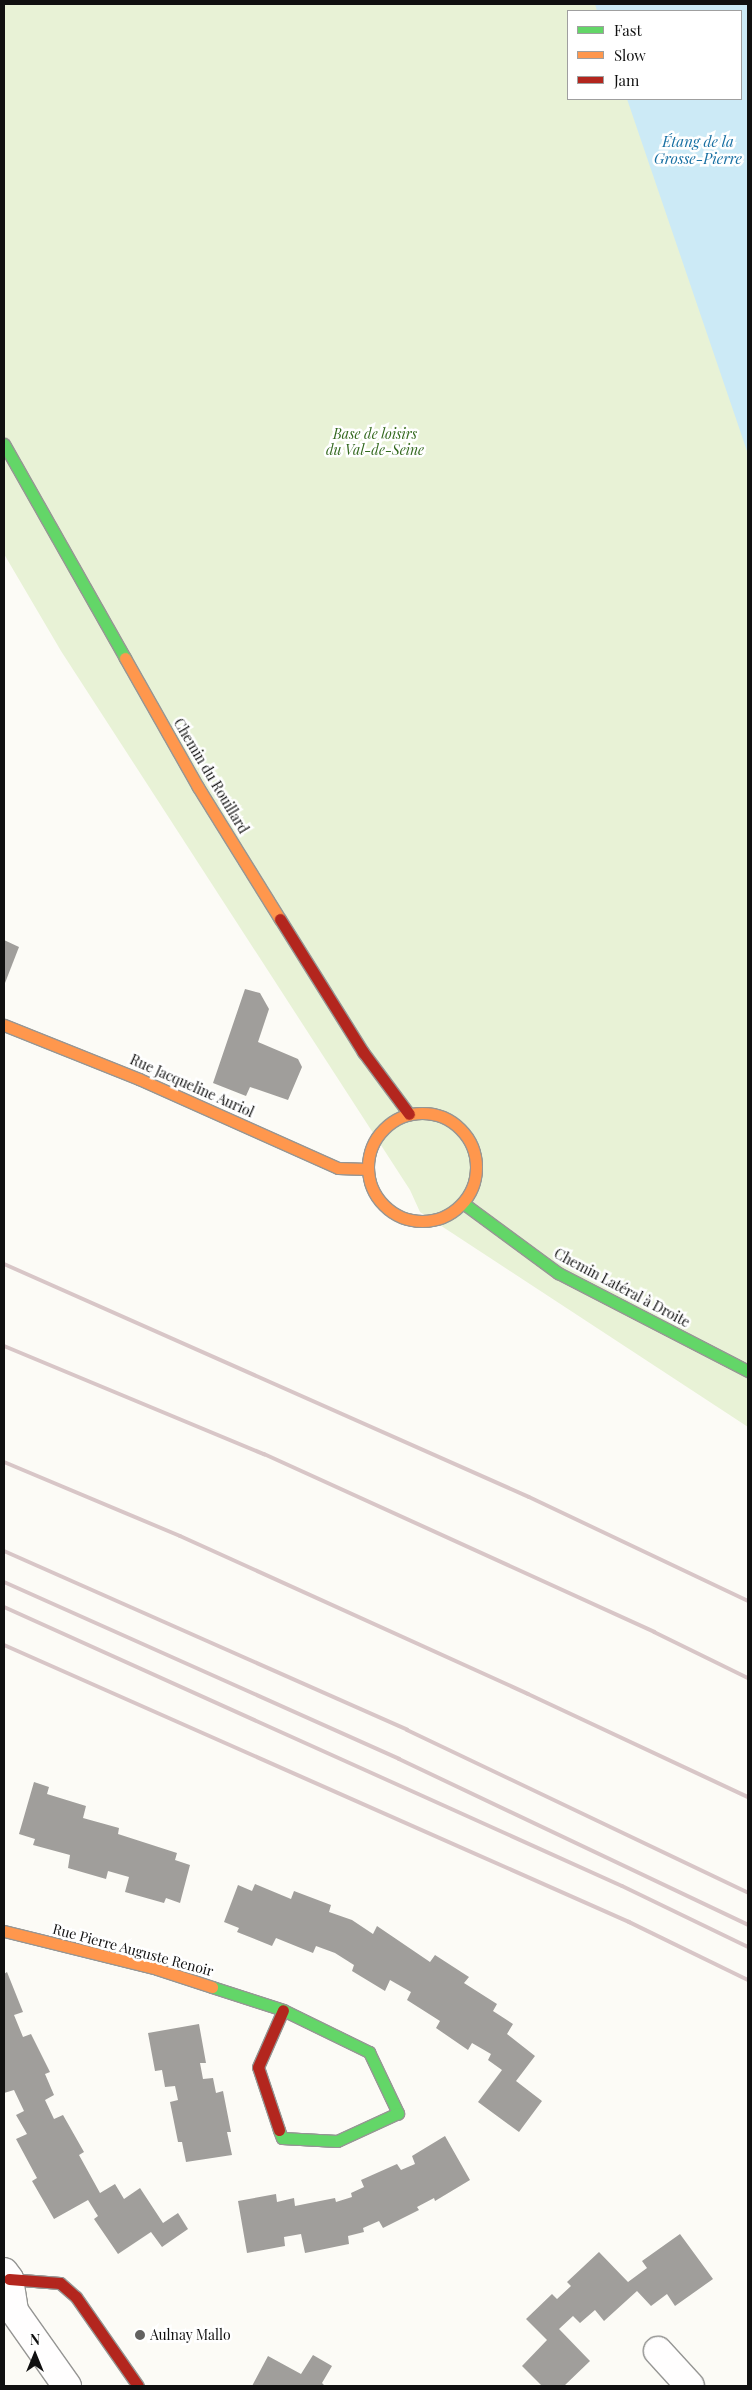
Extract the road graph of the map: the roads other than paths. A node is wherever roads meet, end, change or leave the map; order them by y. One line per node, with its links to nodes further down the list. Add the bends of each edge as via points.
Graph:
1 (4, 444): 3 (street, Chemin du Rouillard, via 198,787 363,1052)
2 (4, 1025): 4 (street, Rue Jacqueline Auriol, via 139,1078 338,1168)
3 (408, 1114): 4 (street, via 378,1135 372,1146); 5 (street, via 442,1116 468,1137 477,1168 472,1188)
4 (368, 1169): 5 (street, via 370,1184 380,1201 406,1219 424,1221 440,1218)
5 (463, 1203): 6 (street, Chemin Latéral à Droite, via 558,1273)
6 (748, 1371)
7 (4, 1931): 8 (street, Rue Pierre Auguste Renoir, via 157,1969)
8 (283, 2010): 8 (street, Rue Pierre Auguste Renoir, via 370,2052 398,2113 337,2141 282,2138 258,2067)
9 (6, 2276): 11 (street, via 14,2311); 12 (street, via 60,2283 76,2297)
10 (658, 2351): 13 (street)
11 (67, 2386)
12 (138, 2386)
13 (690, 2386)

